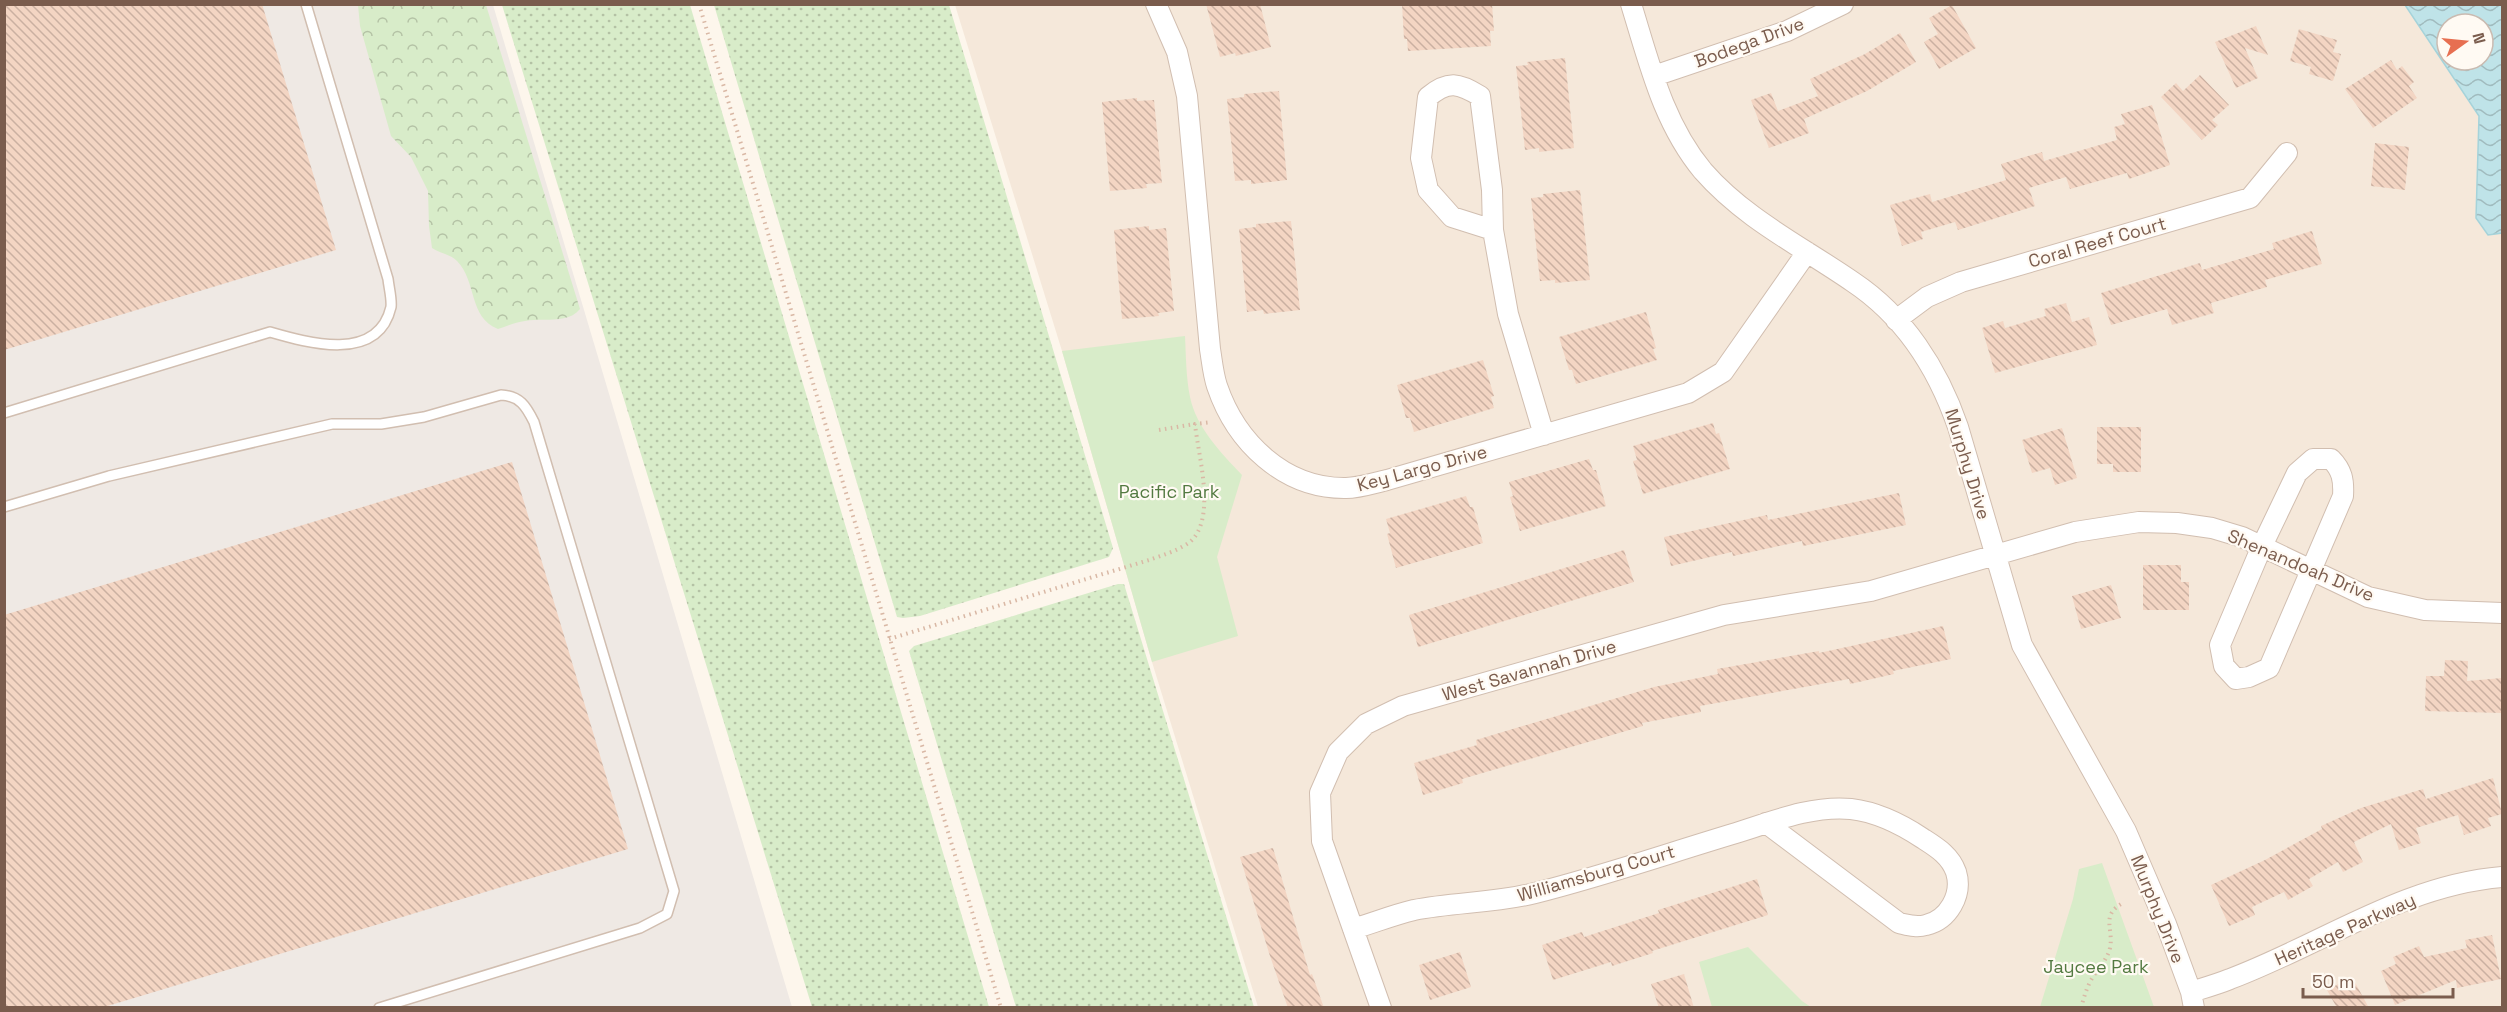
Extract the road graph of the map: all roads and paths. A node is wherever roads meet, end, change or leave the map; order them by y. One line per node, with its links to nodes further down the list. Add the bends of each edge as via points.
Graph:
1 (306, 4): 11 (lane, via 388,279 391,305 386,323 374,335 347,345 309,343 270,332)
2 (699, 4): 21 (path)
3 (1156, 4): 12 (street, Key Largo Drive, via 1177,52 1187,96 1210,349 1216,385)
4 (1631, 4): 6 (street, Murphy Drive)
5 (1843, 4): 6 (street, Bodega Drive, via 1787,32)
6 (1654, 76): 9 (street, Murphy Drive, via 1677,133 1703,170 1750,216)
7 (2287, 153): 10 (street, Coral Reef Court, via 2250,198 1961,282 1927,297)
8 (1493, 230): 8 (street, via 1480,96 1462,85 1440,87 1428,97 1421,158 1428,190 1452,217); 15 (street, via 1508,314)
9 (1807, 252): 10 (street, Murphy Drive, via 1874,298); 15 (street, Key Largo Drive, via 1723,372 1688,393)
10 (1896, 320): 18 (street, Murphy Drive, via 1929,362 1949,401)
11 (4, 413)
12 (1231, 417): 13 (path); 15 (street, Key Largo Drive, via 1249,446 1278,469 1313,484 1347,488)
13 (1195, 424): 14 (path); 21 (path, via 1204,508 1200,529 1186,544 1149,560)
14 (1159, 430)
15 (1544, 435)
16 (4, 507): 27 (lane, via 109,476 332,424 381,424 424,417 501,395 511,395 527,408 674,891 667,914 640,928)
17 (2262, 546): 18 (street, Shenandoah Drive, via 2212,528 2139,522 2084,530); 19 (street, Shenandoah Drive); 19 (street, via 2297,473 2313,459 2331,459 2340,468 2343,496); 19 (street, via 2220,645 2224,666 2236,679 2249,678 2269,668)
18 (1995, 554): 25 (street, West Savannah Drive, via 1871,591 1724,615 1403,706 1366,724 1338,752 1320,793 1322,841); 26 (street, Murphy Drive, via 2022,645 2126,831)
19 (2312, 572): 20 (street, Shenandoah Drive, via 2368,597 2425,610)
20 (2502, 613)
21 (889, 639): 28 (path)
22 (1766, 823): 22 (street, Williamsburg Court, via 1814,811 1851,809 1901,823 1943,852 1952,863 1957,875 1955,901 1948,912 1925,926 1899,923); 25 (street, Williamsburg Court, via 1534,894 1413,910)
23 (2502, 877): 26 (street, Heritage Parkway, via 2429,893 2374,912)
24 (2123, 903): 30 (path, via 2109,916 2108,955 2089,984)
25 (1353, 929): 29 (street, West Savannah Drive)
26 (2193, 1000)
27 (380, 1008)
28 (1001, 1008)
29 (1381, 1008)
30 (2081, 1008)

